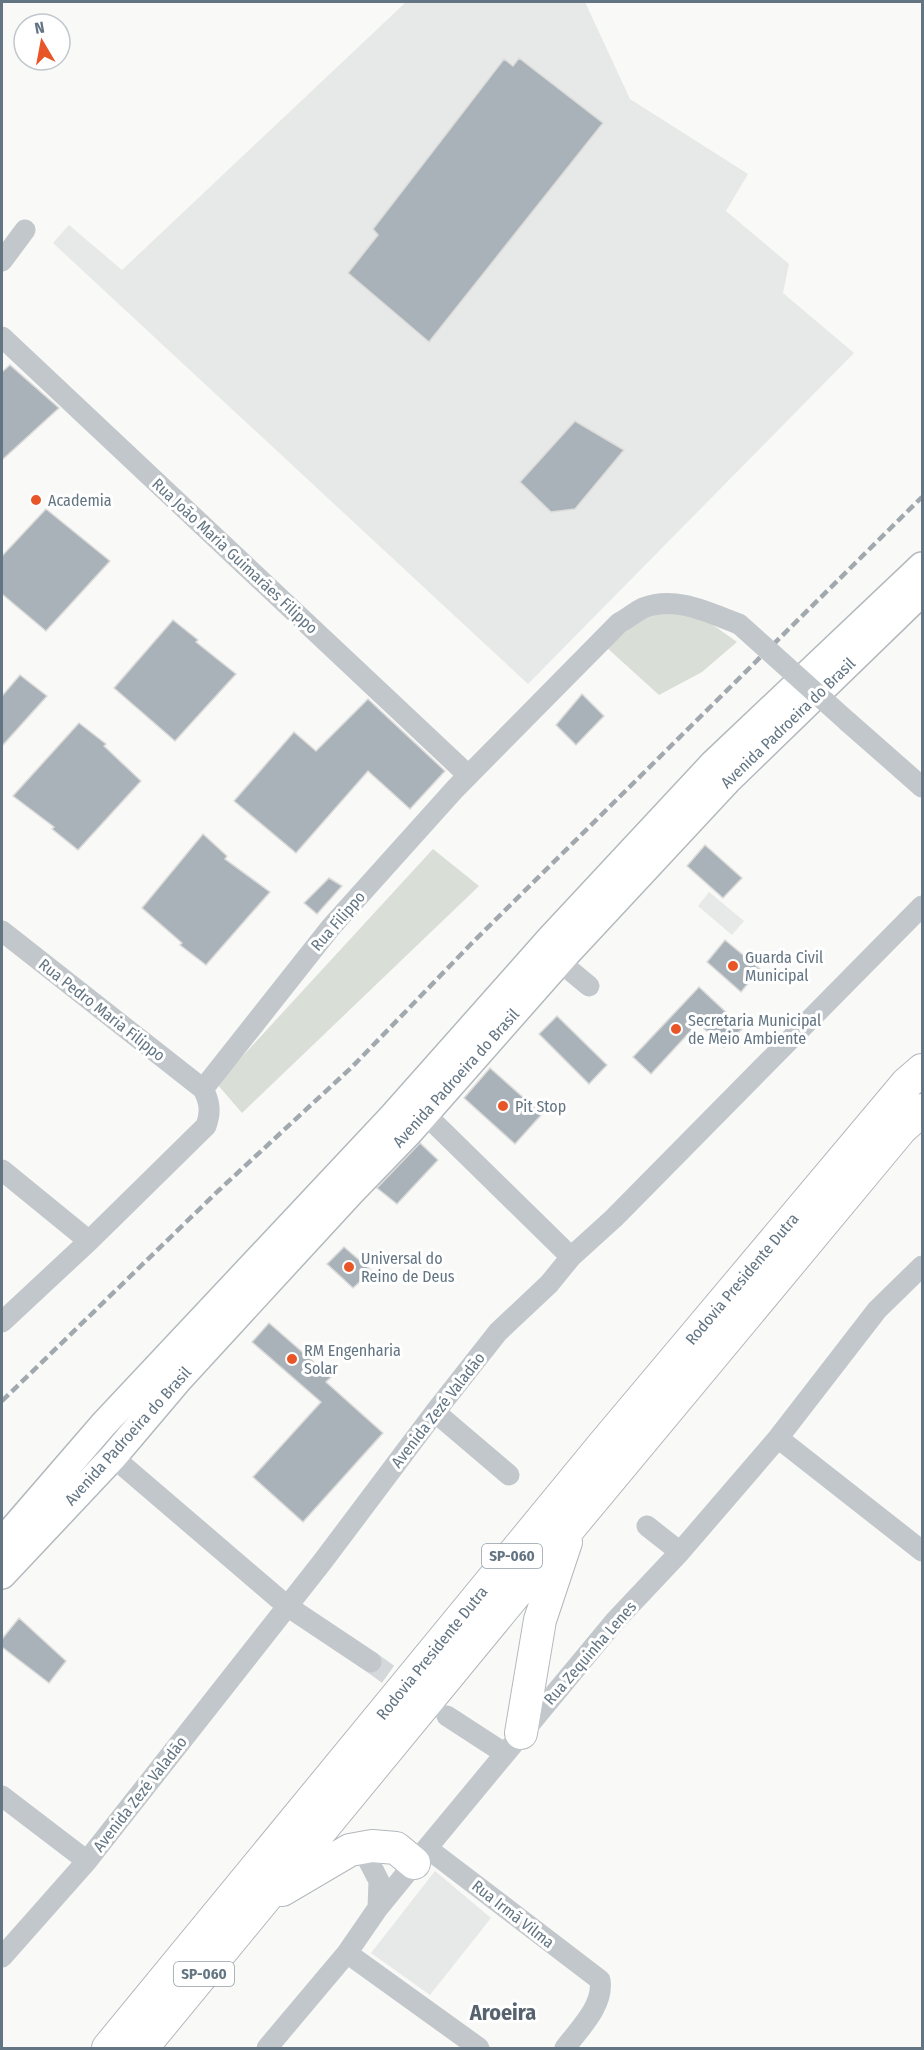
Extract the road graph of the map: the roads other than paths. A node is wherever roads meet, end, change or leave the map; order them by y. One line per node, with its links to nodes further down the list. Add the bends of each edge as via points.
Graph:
1 (25, 230): 2 (street)
2 (2, 261)
3 (2, 337): 6 (street, Rua João Maria Guimarães Filippo)
4 (922, 566): 22 (main road, Avenida Padroeira do Brasil, via 713,764)
5 (922, 592): 10 (main road, Avenida Padroeira do Brasil, via 728,780 633,894)
6 (468, 776): 7 (street, Rua Filippo, bridge, via 619,624 644,608 669,603 739,624); 13 (street, Rua Filippo, via 331,927)
7 (922, 787)
8 (922, 906): 18 (street, Avenida Zezé Valadão)
9 (2, 931): 13 (street, Rua Pedro Maria Filippo)
10 (560, 962): 11 (street); 15 (main road, Avenida Padroeira do Brasil)
11 (589, 986)
12 (922, 1070): 44 (highway, Rodovia Presidente Dutra / SP-060, via 907,1083 603,1445)
13 (203, 1089): 17 (street, via 210,1109 206,1126)
14 (922, 1110): 26 (highway, Rodovia Presidente Dutra / SP-060, via 894,1138)
15 (424, 1113): 18 (street); 24 (main road, Avenida Padroeira do Brasil, via 179,1379)
16 (2, 1170): 17 (street)
17 (89, 1241): 20 (street)
18 (571, 1257): 21 (street, Avenida Zezé Valadão, via 549,1284 498,1332)
19 (922, 1266): 23 (street, Rua Zequinha Lenes, via 877,1310)
20 (2, 1322)
21 (435, 1412): 25 (street); 32 (street, Avenida Zezé Valadão)
22 (98, 1432): 24 (main road, via 116,1429); 28 (main road, Avenida Padroeira do Brasil)
23 (778, 1438): 29 (street); 30 (street, Rua Zequinha Lenes)
24 (119, 1450): 31 (main road, Avenida Padroeira do Brasil); 32 (street)
25 (509, 1475)
26 (572, 1524): 35 (highway, via 540,1620); 40 (highway, Rodovia Presidente Dutra / SP-060)
27 (647, 1526): 30 (street)
28 (2, 1542)
29 (922, 1551)
30 (680, 1552): 35 (street, Rua Zequinha Lenes, via 615,1621)
31 (2, 1575)
32 (287, 1606): 33 (street); 39 (street, Avenida Zezé Valadão)
33 (371, 1662)
34 (447, 1716): 35 (street)
35 (513, 1743): 38 (street, Rua Zequinha Lenes)
36 (2, 1796): 39 (street)
37 (350, 1850): 38 (highway, via 372,1846); 40 (highway); 41 (street, via 366,1856 379,1881)
38 (420, 1855): 41 (street, Rua Zequinha Lenes); 48 (street, Rua Irmã Vilma, via 600,1980 597,2004)
39 (87, 1861): 43 (street, Avenida Zezé Valadão)
40 (266, 1899): 45 (highway, Rodovia Presidente Dutra / SP-060)
41 (378, 1908): 42 (street, Rua Zequinha Lenes)
42 (347, 1953): 46 (street, Rua Zequinha Lenes); 47 (street)
43 (2, 1957)
44 (108, 2049)
45 (142, 2049)
46 (267, 2049)
47 (479, 2049)
48 (565, 2049)

